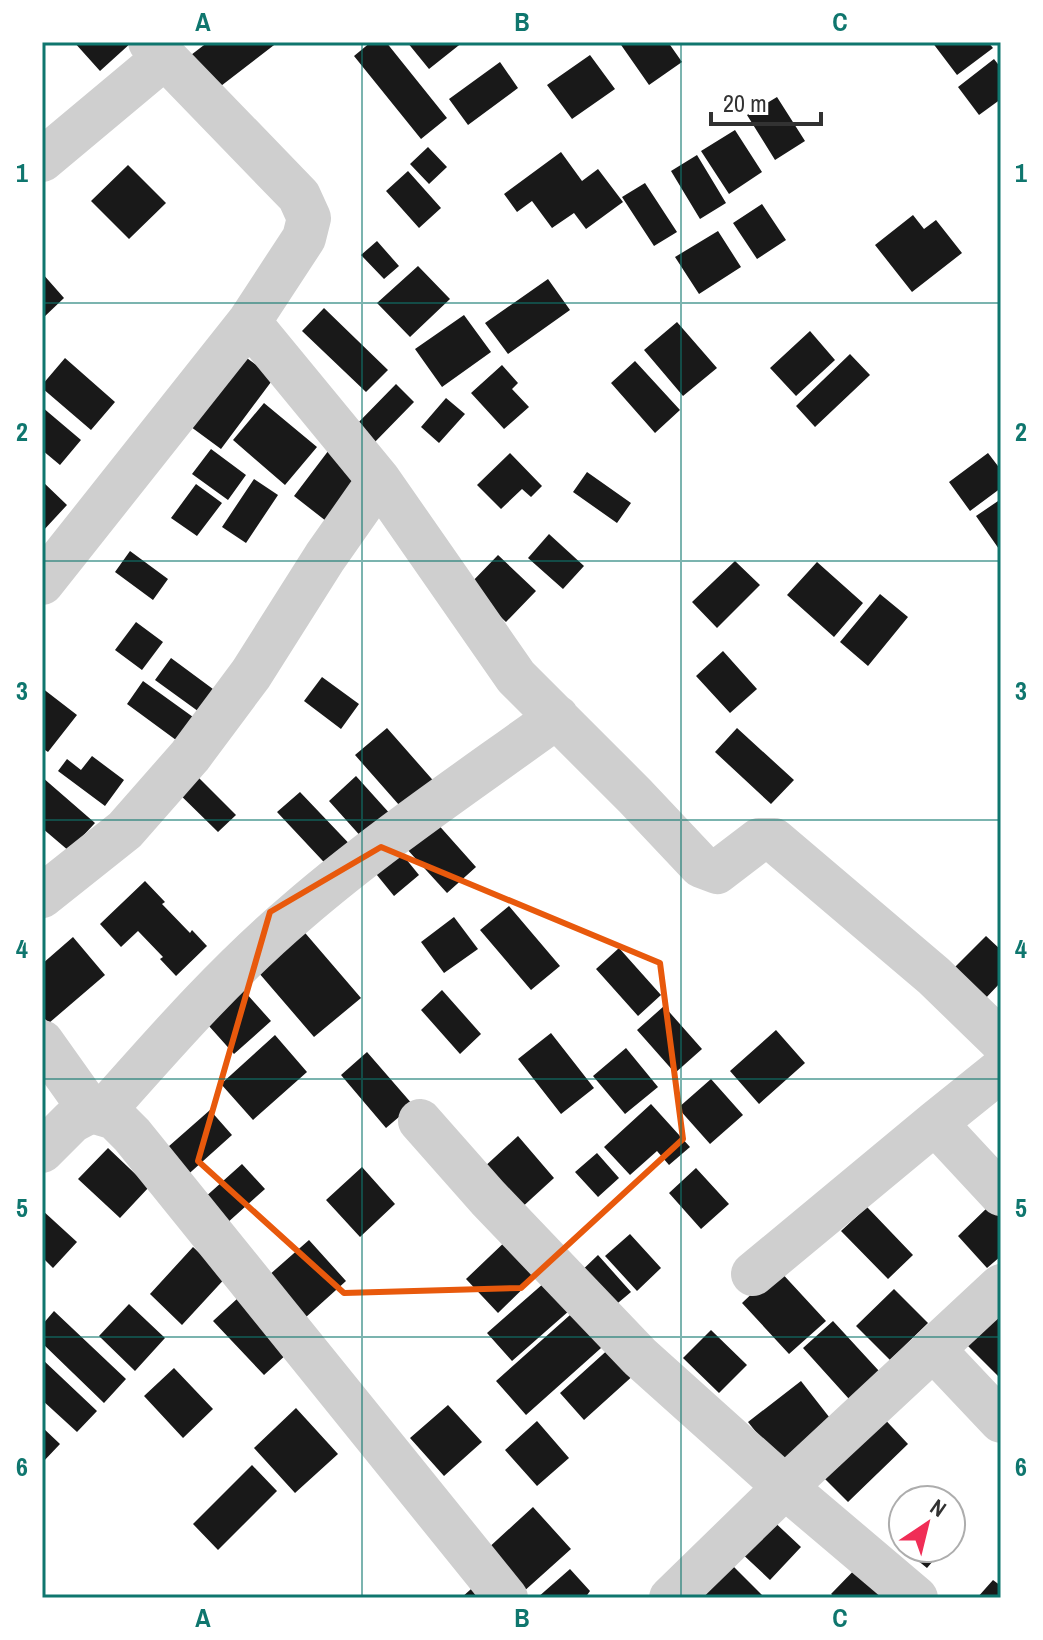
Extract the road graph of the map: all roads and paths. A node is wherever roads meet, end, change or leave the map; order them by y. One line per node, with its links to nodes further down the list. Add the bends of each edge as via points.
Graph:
1 (157, 50): 2 (street); 3 (street, via 299,196 309,218 304,238)
2 (42, 160)
3 (249, 322): 4 (street); 5 (street)
4 (379, 480): 6 (street, via 516,677); 7 (street, via 190,756 125,830)
5 (42, 583)
6 (557, 717): 8 (street, via 701,866 717,872 759,840 774,840 934,976); 11 (street, via 298,911 205,996)
7 (42, 896)
8 (1001, 1041)
9 (42, 1042): 11 (street)
10 (1001, 1070): 13 (street)
11 (96, 1112): 14 (street, via 72,1121); 21 (street, via 115,1118 132,1135)
12 (420, 1121): 20 (street, via 640,1357)
13 (935, 1123): 15 (street); 16 (street)
14 (42, 1151)
15 (1001, 1194)
16 (753, 1274)
17 (1001, 1286): 18 (street)
18 (933, 1349): 19 (street); 20 (street)
19 (1001, 1421)
20 (785, 1487): 22 (street); 23 (street)
21 (506, 1598)
22 (671, 1598)
23 (916, 1598)

